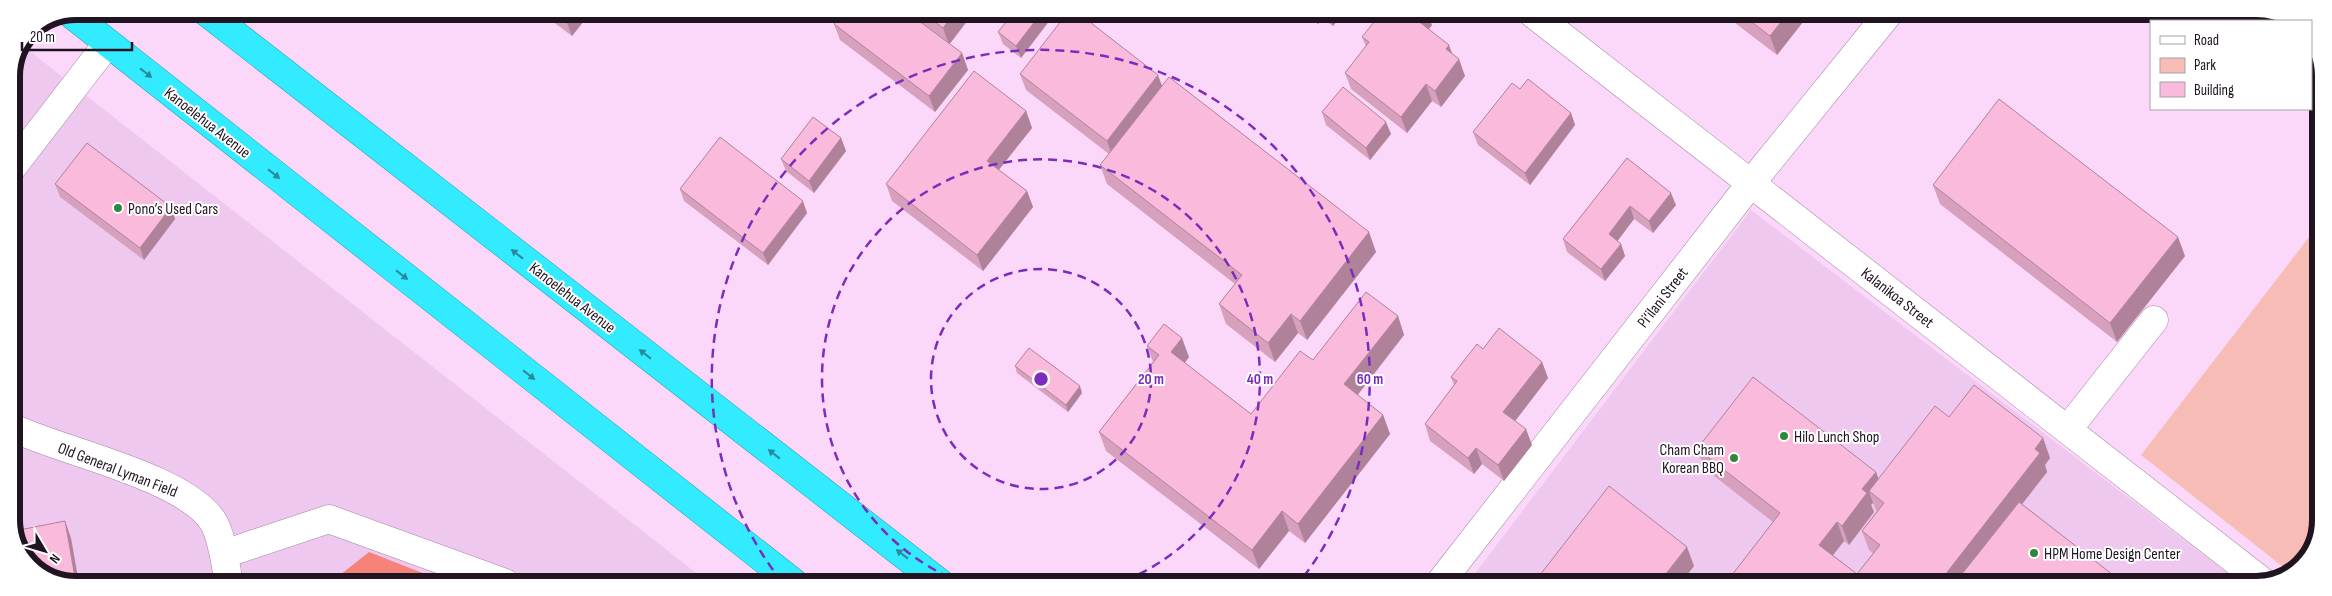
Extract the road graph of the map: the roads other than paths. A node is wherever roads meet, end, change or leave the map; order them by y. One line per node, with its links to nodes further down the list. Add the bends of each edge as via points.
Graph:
1 (79, 20): 5 (highway, Kanoelehua Avenue)
2 (217, 20): 15 (highway, Kanoelehua Avenue, one-way to 2)
3 (1541, 20): 7 (street, Kalanikoa Street)
4 (1883, 20): 7 (street, Pi‘ilani Street)
5 (108, 43): 6 (street); 14 (highway, Kanoelehua Avenue, one-way to 14)
6 (20, 157)
7 (1751, 183): 9 (street, Kalanikoa Street); 16 (street, Pi‘ilani Street)
8 (2154, 320): 9 (street)
9 (2068, 429): 17 (street, Kalanikoa Street)
10 (20, 430): 11 (street, Old General Lyman Field, via 167,485 192,500 214,523)
11 (224, 554): 12 (street, Old General Lyman Field); 13 (street, via 329,519)
12 (228, 576)
13 (486, 576)
14 (785, 576)
15 (930, 576)
16 (1445, 576)
17 (2254, 576)

